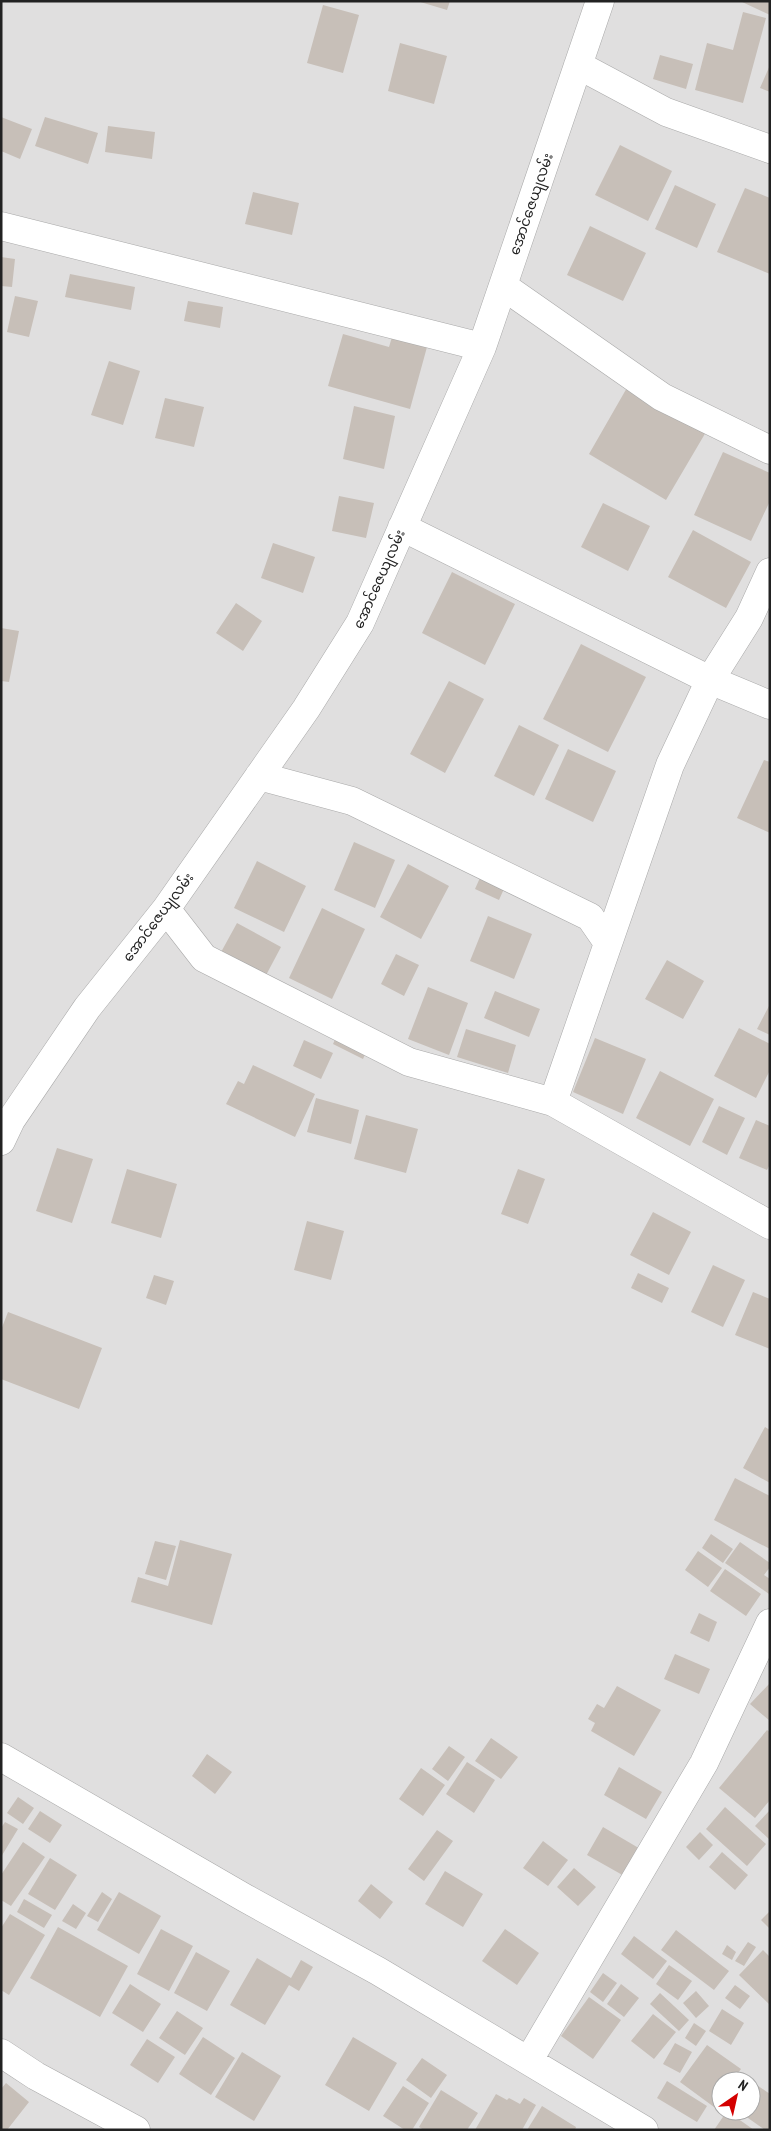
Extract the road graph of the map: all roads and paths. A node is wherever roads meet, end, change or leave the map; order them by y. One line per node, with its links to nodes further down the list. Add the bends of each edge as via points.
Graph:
1 (600, 1): 2 (street, အောင်ဇေယျလမ်း)
2 (578, 65): 3 (street, via 666,112); 5 (street, အောင်ဇေယျလမ်း)
3 (770, 149)
4 (1, 226): 6 (street)
5 (503, 286): 6 (street, အောင်ဇေယျလမ်း); 7 (street, via 662,397)
6 (482, 347): 8 (street, အောင်ဇေယျလမ်း)
7 (770, 450)
8 (402, 527): 10 (street); 12 (street, အောင်ဇေယျလမ်း, via 360,623)
9 (770, 572): 10 (street, via 748,618)
10 (710, 680): 11 (street); 14 (street, via 670,765)
11 (770, 705)
12 (259, 776): 13 (street, အောင်ဇေယျလမ်း); 14 (street, via 361,805 590,917)
13 (166, 908): 15 (street, via 204,958 409,1062); 16 (street, အောင်ဇေယျလမ်း, via 87,1008 11,1120)
14 (608, 942): 15 (street)
15 (554, 1102): 17 (street)
16 (1, 1141)
17 (770, 1225)
18 (770, 1623): 21 (street, via 704,1763)
19 (1, 1757): 21 (street)
20 (1, 2053): 22 (street, via 36,2076)
21 (529, 2060): 23 (street)
22 (136, 2130)
23 (644, 2130)

